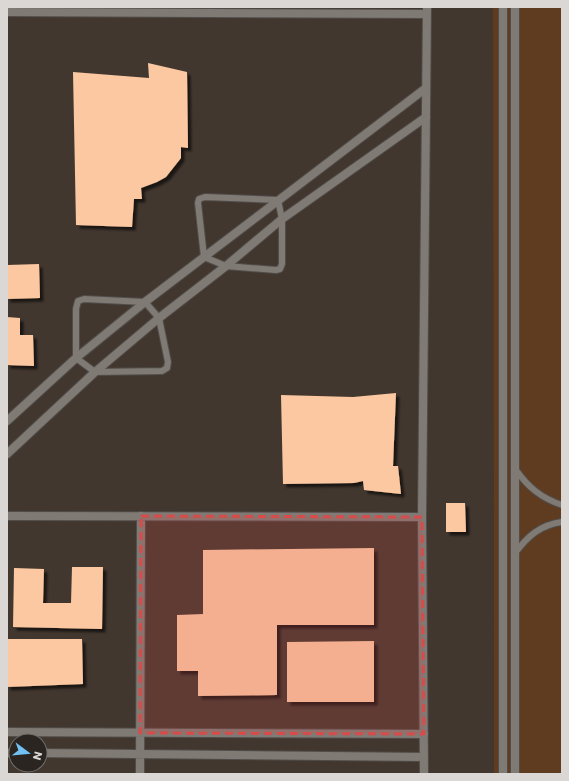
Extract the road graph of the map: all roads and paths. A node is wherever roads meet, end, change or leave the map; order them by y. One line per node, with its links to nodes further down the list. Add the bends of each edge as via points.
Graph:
1 (503, 7): 32 (street)
2 (516, 7): 17 (street)
3 (427, 10): 4 (street); 5 (street)
4 (7, 12)
5 (426, 88): 6 (street); 7 (street)
6 (426, 117): 8 (street); 21 (street)
7 (278, 200): 8 (lane); 9 (street); 9 (lane, via 205,197 199,199)
8 (282, 219): 10 (street); 10 (lane, via 280,269)
9 (204, 258): 10 (lane); 11 (street)
10 (226, 266): 12 (street)
11 (145, 302): 12 (lane); 13 (street); 13 (lane, via 84,299 78,301)
12 (159, 318): 14 (street); 14 (lane, via 168,362 164,371)
13 (76, 358): 14 (lane); 15 (street)
14 (95, 372): 16 (street)
15 (7, 421)
16 (7, 454)
17 (516, 470): 18 (lane, via 526,484); 23 (street)
18 (562, 505)
19 (7, 516): 20 (street)
20 (141, 516): 21 (street); 25 (street)
21 (422, 517): 26 (street)
22 (562, 522): 23 (lane, via 538,530 525,540)
23 (515, 553): 33 (street)
24 (7, 732): 25 (street)
25 (140, 733): 26 (street); 28 (street)
26 (424, 734): 29 (street)
27 (48, 753): 28 (street)
28 (140, 754): 29 (street); 30 (street)
29 (424, 756): 31 (street)
30 (140, 774)
31 (424, 774)
32 (503, 774)
33 (515, 774)

